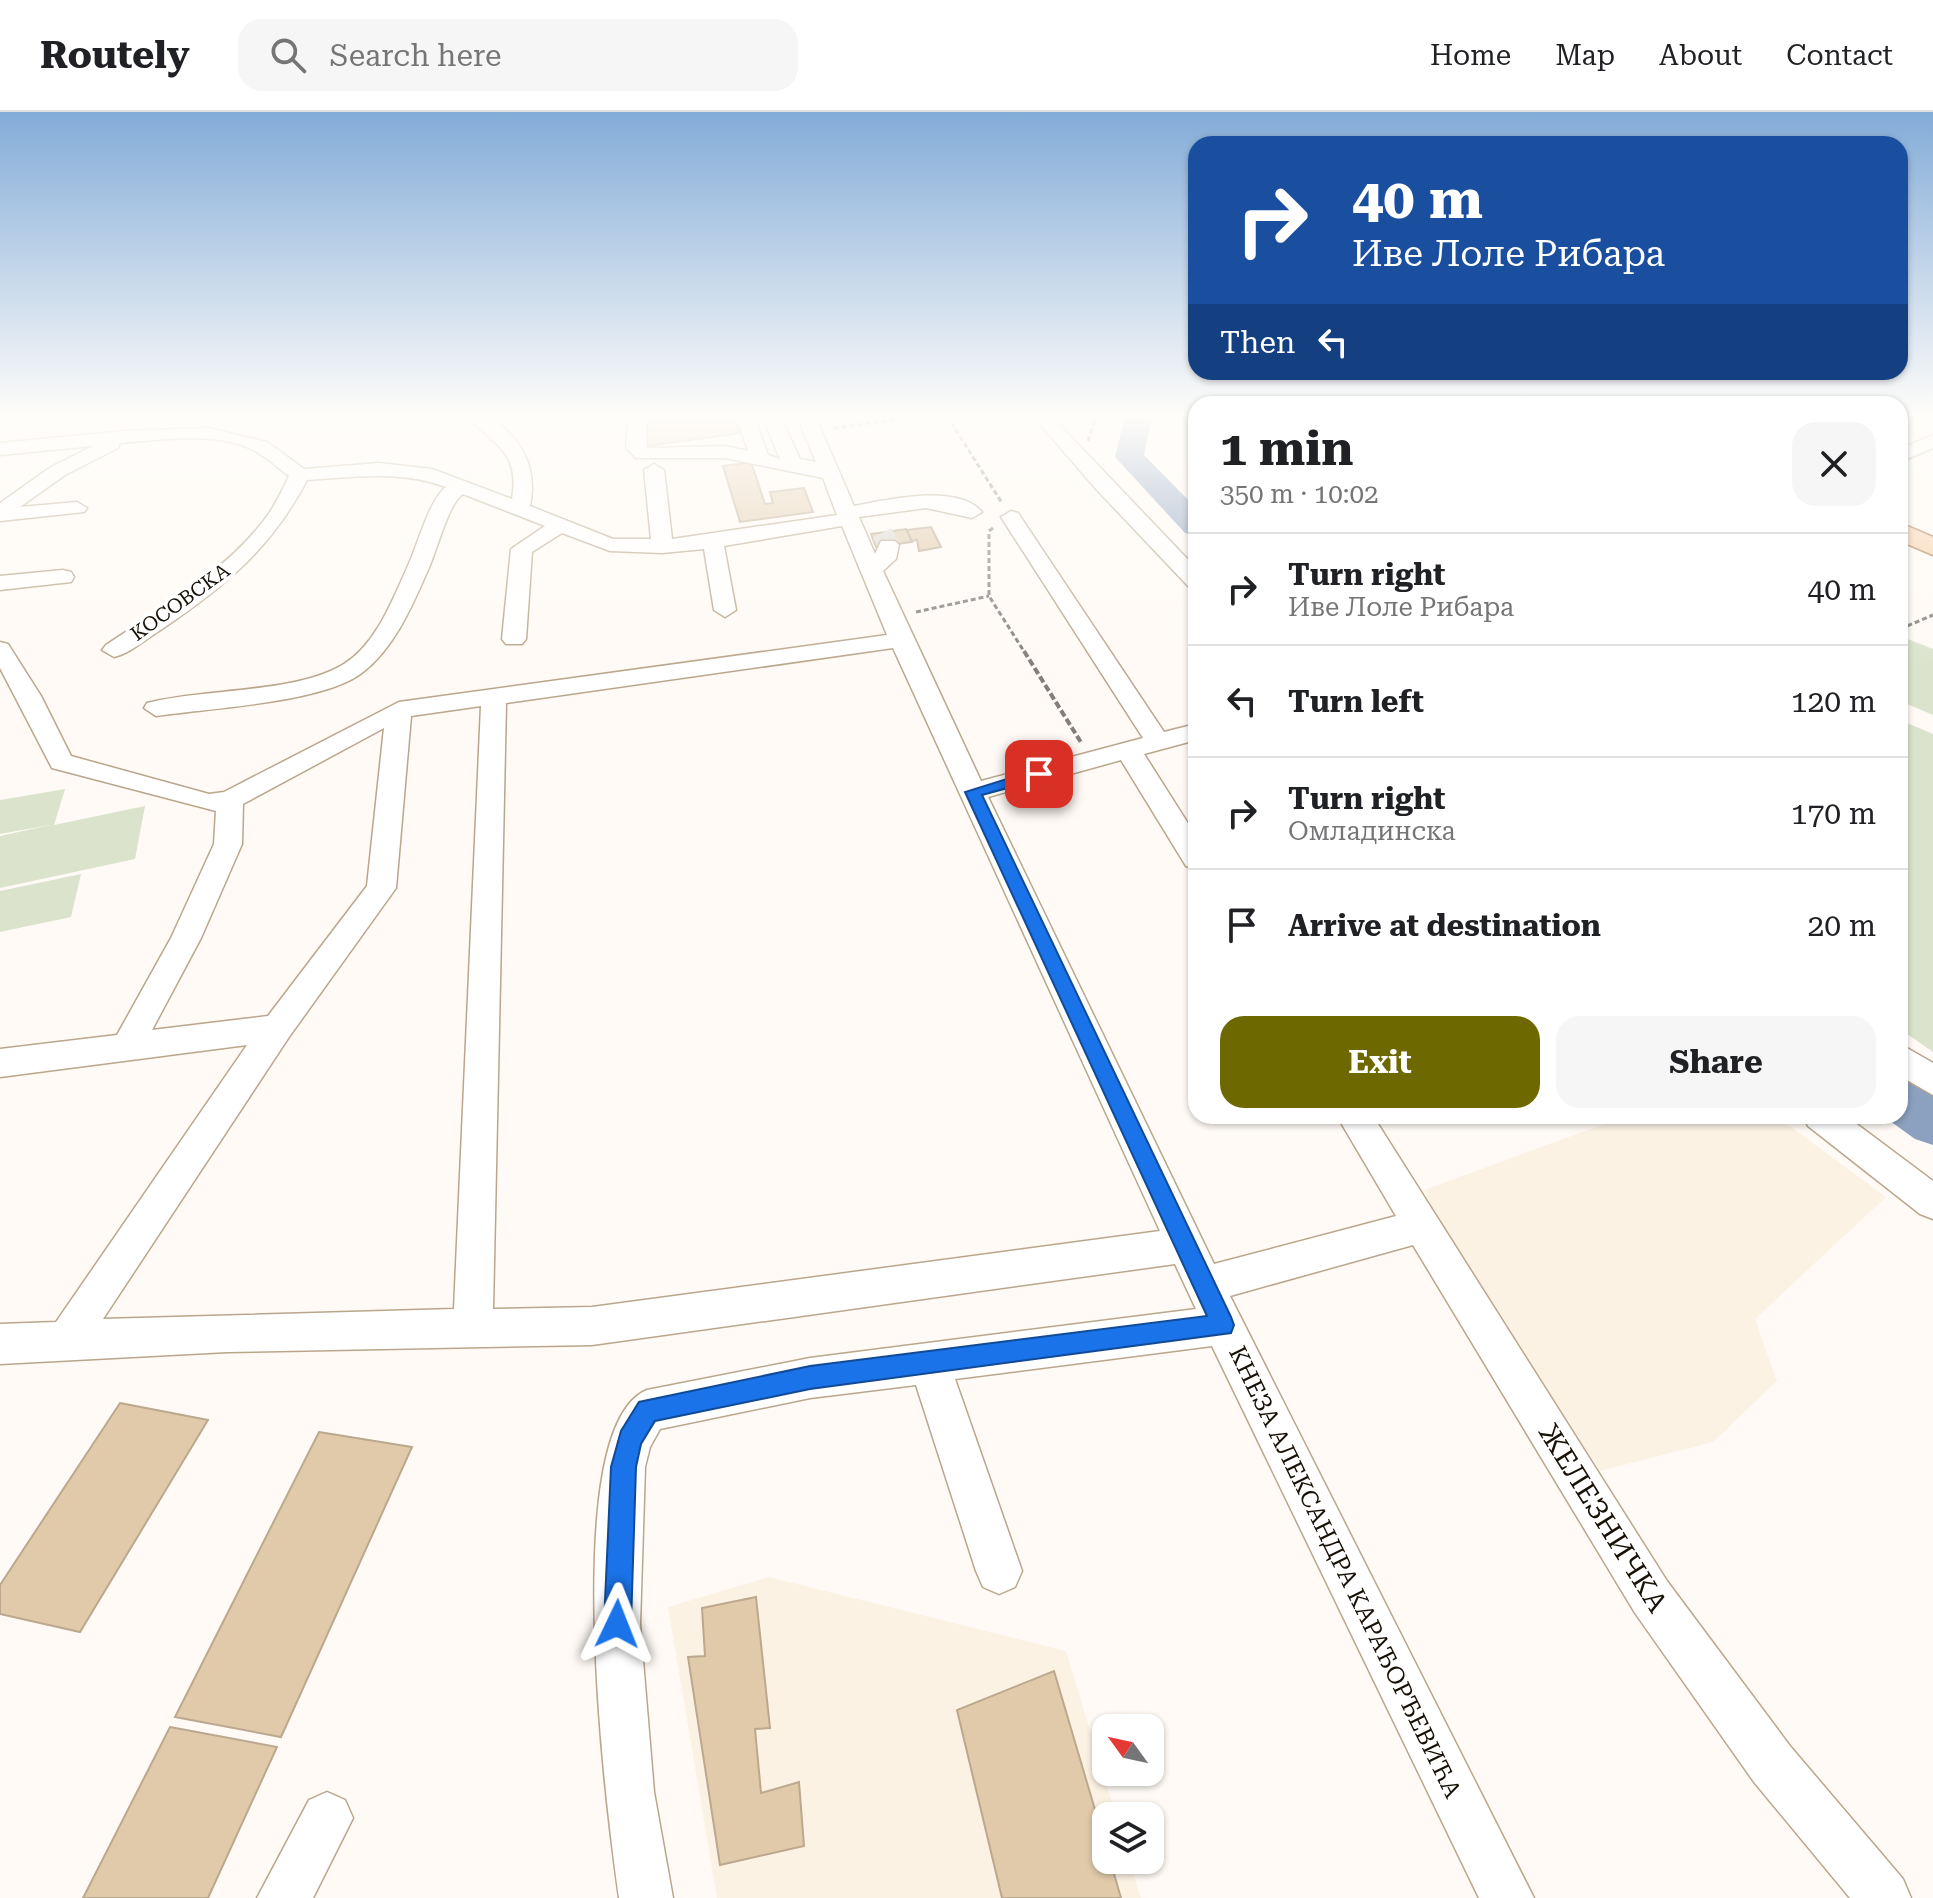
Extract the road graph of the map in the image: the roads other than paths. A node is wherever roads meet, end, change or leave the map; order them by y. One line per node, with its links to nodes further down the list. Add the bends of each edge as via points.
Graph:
1 (19, 499): 14 (street)
2 (287, 499): 30 (street, КОСОВСКА, via 253,545)
3 (444, 499): 32 (street, via 397,614 354,668 322,684)
4 (490, 499): 12 (street)
5 (522, 499): 12 (street)
6 (657, 499): 20 (street)
7 (840, 499): 16 (street, КНЕЗА АЛЕКСАНДРА КАРАЂОРЂЕВИЋА)
8 (934, 499): 16 (street)
9 (939, 499): 13 (street)
10 (1120, 499): 23 (street)
11 (77, 508): 14 (street)
12 (519, 511): 17 (street)
13 (972, 512)
14 (0, 513)
15 (1011, 517): 35 (street)
16 (848, 519): 19 (street); 22 (street, КНЕЗА АЛЕКСАНДРА КАРАЂОРЂЕВИЋА); 22 (street, via 872,525 885,539 885,559)
17 (560, 526): 20 (street, via 610,545); 28 (street, via 522,549)
18 (1908, 535): 21 (main road)
19 (713, 541): 20 (street); 26 (street)
20 (662, 547)
21 (1933, 547)
22 (871, 570): 27 (street, КНЕЗА АЛЕКСАНДРА КАРАЂОРЂЕВИЋА)
23 (1188, 572)
24 (63, 577): 25 (street)
25 (0, 583)
26 (725, 610)
27 (896, 629): 31 (street); 37 (street, КНЕЗА АЛЕКСАНДРА КАРАЂОРЂЕВИЋА)
28 (514, 639)
29 (0, 649): 38 (street, via 61,762 209,803)
30 (114, 650)
31 (494, 697): 33 (street); 52 (street)
32 (156, 708)
33 (399, 710): 38 (street); 40 (street, via 381,888)
34 (1188, 734): 35 (street)
35 (1158, 742): 36 (street)
36 (1128, 750): 37 (street); 39 (street)
37 (973, 792): 49 (street, КНЕЗА АЛЕКСАНДРА КАРАЂОРЂЕВИЋА)
38 (230, 800): 41 (street, via 228,844 186,938)
39 (1188, 846)
40 (277, 1028): 41 (street); 53 (street)
41 (127, 1047): 42 (street)
42 (0, 1063)
43 (1908, 1064): 44 (street)
44 (1933, 1081)
45 (1359, 1124): 48 (street, ЖЕЛЕЗНИЧКА)
46 (1831, 1124): 47 (street)
47 (1933, 1202)
48 (1422, 1226): 50 (street); 61 (street, ЖЕЛЕЗНИЧКА, via 1651,1597 1772,1764)
49 (1186, 1245): 50 (street, КНЕЗА АЛЕКСАНДРА КАРАЂОРЂЕВИЋА); 52 (street, via 592,1326)
50 (1205, 1285): 51 (street, КНЕЗА АЛЕКСАНДРА КАРАЂОРЂЕВИЋА)
51 (1223, 1325): 55 (street); 60 (street, КНЕЗА АЛЕКСАНДРА КАРАЂОРЂЕВИЋА)
52 (473, 1328): 53 (street)
53 (66, 1341): 54 (street)
54 (0, 1344)
55 (929, 1362): 56 (street); 59 (street, via 810,1378 647,1411 630,1440 624,1467 617,1624 629,1792)
56 (999, 1571)
57 (327, 1818): 58 (street)
58 (284, 1898)
59 (646, 1898)
60 (1507, 1898)
61 (1884, 1898)

